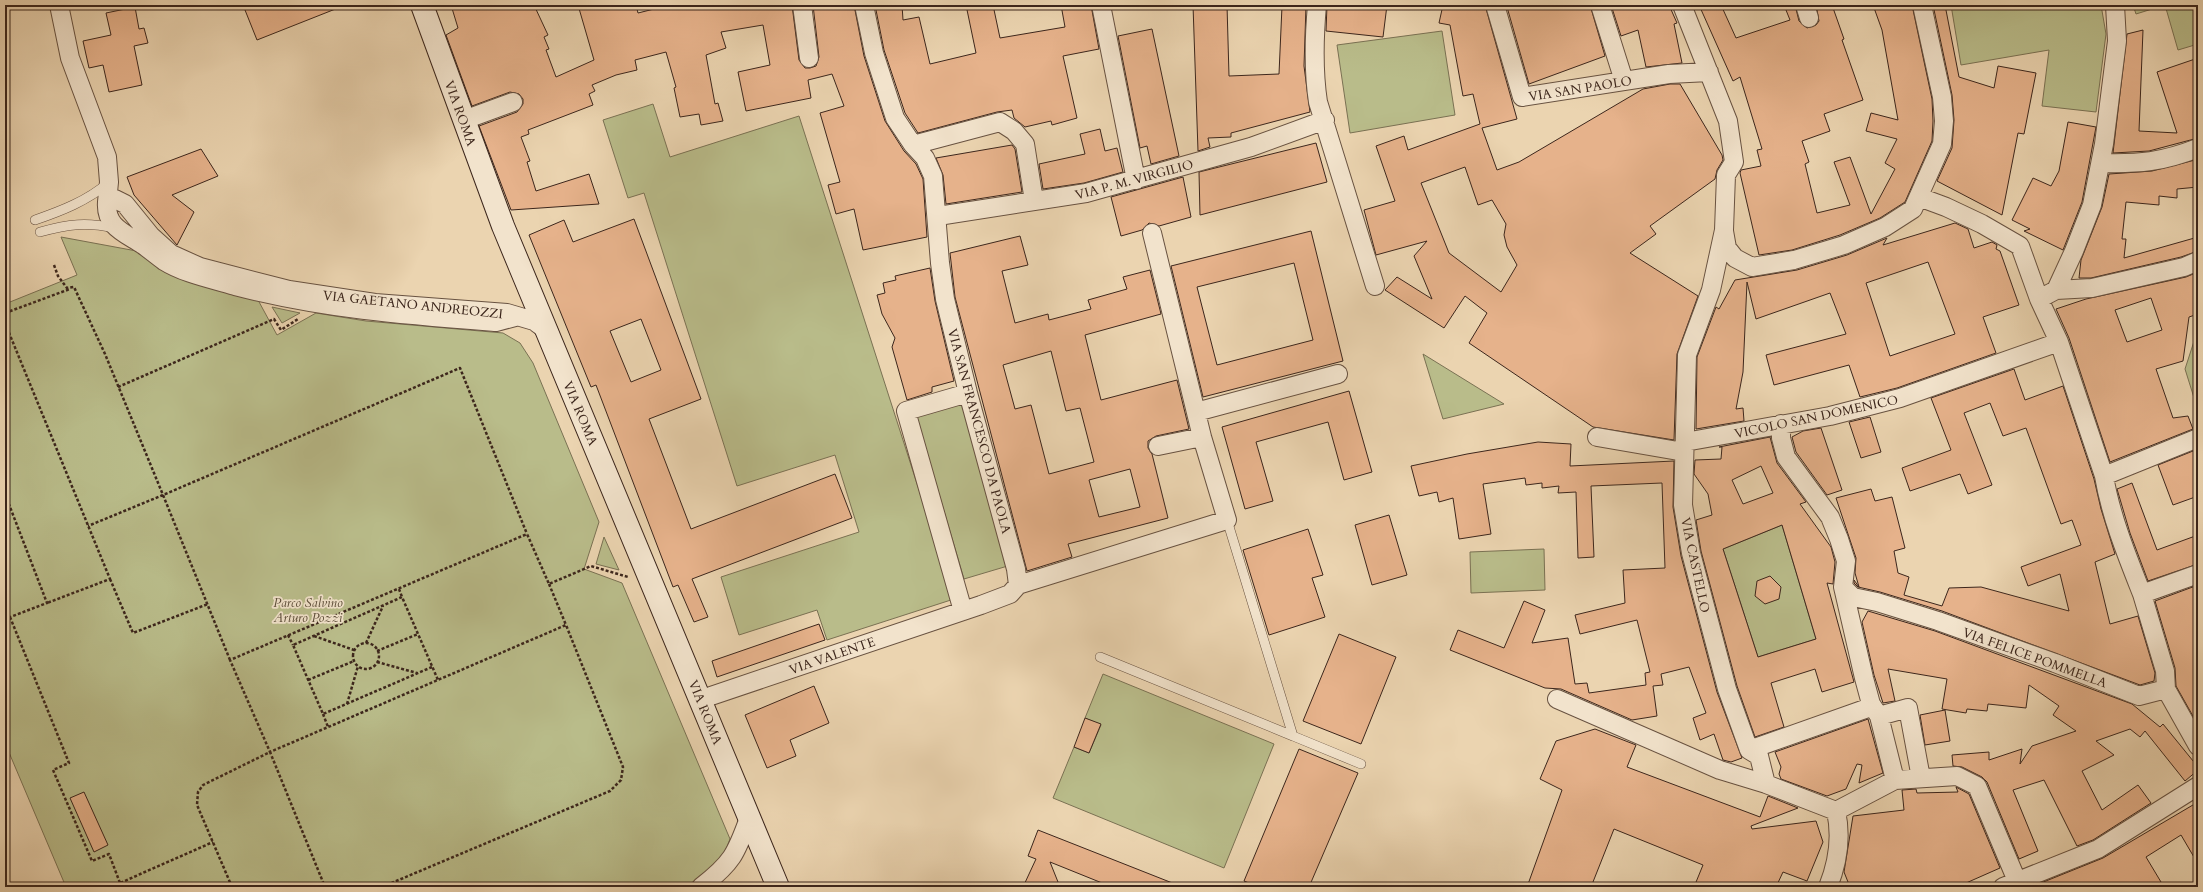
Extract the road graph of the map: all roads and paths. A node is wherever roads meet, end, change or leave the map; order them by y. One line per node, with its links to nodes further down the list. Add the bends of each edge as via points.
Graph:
1 (58, 5): 22 (street, via 70,58 107,157)
2 (422, 5): 16 (street, VIA ROMA)
3 (802, 5): 12 (street)
4 (864, 5): 18 (street, VIA SAN FRANCESCO DA PAOLA, via 884,89 895,118)
5 (1101, 5): 21 (street)
6 (1317, 5): 17 (street, via 1314,78 1318,102)
7 (1495, 5): 14 (street, VIA SAN PAOLO, via 1522,97)
8 (1600, 5): 14 (street)
9 (1682, 5): 13 (street, VIA CASTELLO)
10 (1922, 5): 23 (street, via 1942,97 1944,121 1942,144)
11 (2115, 5): 20 (street, via 2117,41)
12 (809, 58)
13 (1709, 72): 14 (street, VIA SAN PAOLO, via 1668,74); 29 (street, VIA CASTELLO, via 1728,121 1734,162 1726,175)
14 (1624, 81)
15 (512, 102): 16 (street)
16 (464, 120): 43 (street, VIA ROMA, via 503,226)
17 (1325, 120): 21 (street, VIA P. M. VIRGILIO, via 1251,147); 35 (street)
18 (914, 145): 24 (street, via 1000,122 1014,131 1025,144); 26 (street, VIA SAN FRANCESCO DA PAOLA, via 933,176)
19 (2198, 148): 20 (street, via 2166,160 2129,164)
20 (2101, 162): 37 (street, via 2092,205)
21 (1136, 180): 24 (street, VIA P. M. VIRGILIO, via 1086,193)
22 (109, 182): 25 (street); 27 (lane, via 76,204)
23 (1919, 197): 29 (street, via 1913,209 1885,226 1844,245 1794,260 1752,268 1735,258 1727,248); 38 (street, via 1982,224 2020,246)
24 (1034, 201): 26 (street, VIA P. M. VIRGILIO)
25 (106, 202): 28 (street, via 108,218); 32 (street, via 116,199 125,204)
26 (938, 216): 47 (street, VIA SAN FRANCESCO DA PAOLA, via 945,299)
27 (35, 220)
28 (116, 228): 30 (lane, via 77,223); 32 (street)
29 (1724, 230): 54 (street, VIA CASTELLO, via 1711,290 1687,355)
30 (40, 232)
31 (1152, 233): 48 (street)
32 (146, 240): 39 (street, VIA GAETANO ANDREOZZI, via 165,262 198,276); 41 (street, VIA GAETANO ANDREOZZI, via 200,267 289,290 375,303 496,311)
33 (2198, 261): 37 (street, via 2184,267 2107,285)
34 (54, 265): 36 (path, via 67,288)
35 (1375, 286)
36 (74, 287): 40 (path); 46 (path)
37 (2056, 290): 38 (street)
38 (2039, 299): 44 (street)
39 (316, 304): 41 (street, VIA GAETANO ANDREOZZI, via 374,313 496,322); 46 (path, via 281,330 274,319)
40 (5, 313)
41 (515, 316): 43 (street, via 534,321)
42 (5, 323): 59 (path)
43 (549, 332): 95 (street, VIA ROMA)
44 (2059, 342): 49 (street, VICOLO SAN DOMENICO, via 1900,398 1830,416); 55 (street)
45 (1338, 374): 48 (street)
46 (118, 387): 57 (path)
47 (968, 394): 65 (street, VIA SAN FRANCESCO DA PAOLA, via 1016,569); 73 (street, via 906,411)
48 (1196, 412): 50 (street)
49 (1781, 424): 54 (street, VICOLO SAN DOMENICO); 66 (street, via 1781,438 1786,457 1830,517 1839,539 1846,561)
50 (1202, 437): 53 (street); 58 (street)
51 (1597, 437): 54 (street)
52 (2198, 438): 55 (street)
53 (1158, 446)
54 (1684, 447): 102 (street, VIA CASTELLO, via 1683,505 1691,553 1727,689)
55 (2104, 476): 68 (street, via 2126,556)
56 (5, 494): 70 (path)
57 (163, 495): 59 (path); 60 (path, via 460,368); 71 (path)
58 (1227, 520): 65 (street); 100 (lane)
59 (88, 526): 63 (path)
60 (527, 534): 64 (path); 67 (path)
61 (2198, 574): 68 (street)
62 (631, 578): 64 (path, via 591,566)
63 (110, 579): 70 (path); 71 (path, via 133,633)
64 (549, 584): 76 (path)
65 (1018, 585): 73 (street, via 1010,594)
66 (1843, 587): 93 (street, VIA FELICE POMMELLA, via 1853,597 1938,621 2139,696); 97 (street)
67 (398, 589): 69 (path); 78 (path)
68 (2142, 594): 93 (street, via 2164,671)
69 (402, 597): 72 (path); 77 (path)
70 (47, 603): 74 (path)
71 (208, 604): 85 (path)
72 (383, 606): 79 (path); 80 (path)
73 (963, 611): 95 (street, VIA VALENTE)
74 (10, 617): 75 (path); 112 (path, via 69,763 53,770 92,861 109,854)
75 (5, 619)
76 (566, 625): 92 (path); 117 (path, via 623,767 621,780 610,791)
77 (418, 634): 83 (path); 89 (path)
78 (288, 635): 81 (path); 85 (path)
79 (314, 636): 81 (path); 82 (path)
80 (366, 643): 82 (path); 83 (path, via 373,645)
81 (293, 645): 91 (path)
82 (354, 650): 86 (path)
83 (378, 651): 87 (path)
84 (1100, 657): 100 (lane)
85 (230, 660): 103 (path)
86 (354, 661): 88 (path); 91 (path)
87 (377, 662): 88 (path, via 371,668); 90 (path)
88 (358, 666): 96 (path)
89 (432, 667): 90 (path); 92 (path)
90 (418, 673): 96 (path)
91 (308, 680): 98 (path)
92 (438, 680): 99 (path)
93 (2166, 689): 101 (street)
94 (1557, 699): 107 (street, via 1720,770)
95 (702, 700): 110 (street, VIA ROMA)
96 (347, 704): 98 (path)
97 (1875, 710): 102 (street, via 1868,708); 105 (street, via 1908,708); 106 (street)
98 (323, 714): 99 (path)
99 (328, 727): 103 (path)
100 (1293, 736): 104 (lane)
101 (2198, 746)
102 (1749, 750): 107 (street, VIA CASTELLO, via 1759,756)
103 (270, 752): 111 (path, via 203,785 198,792 197,805); 116 (path)
104 (1361, 764)
105 (1921, 778): 106 (street); 113 (street, via 1957,776 1977,786)
106 (1895, 780): 109 (street)
107 (1766, 784): 109 (street)
108 (2198, 786): 113 (street, via 2098,849)
109 (1836, 811): 120 (street, via 1839,828 1837,864)
110 (749, 818): 118 (street, via 738,850 722,871); 119 (street, VIA ROMA)
111 (213, 842): 112 (path); 115 (path)
112 (120, 883): 114 (path)
113 (2010, 884)
114 (122, 887)
115 (232, 887)
116 (325, 887)
117 (382, 887)
118 (701, 887)
119 (778, 887)
120 (1828, 887)

